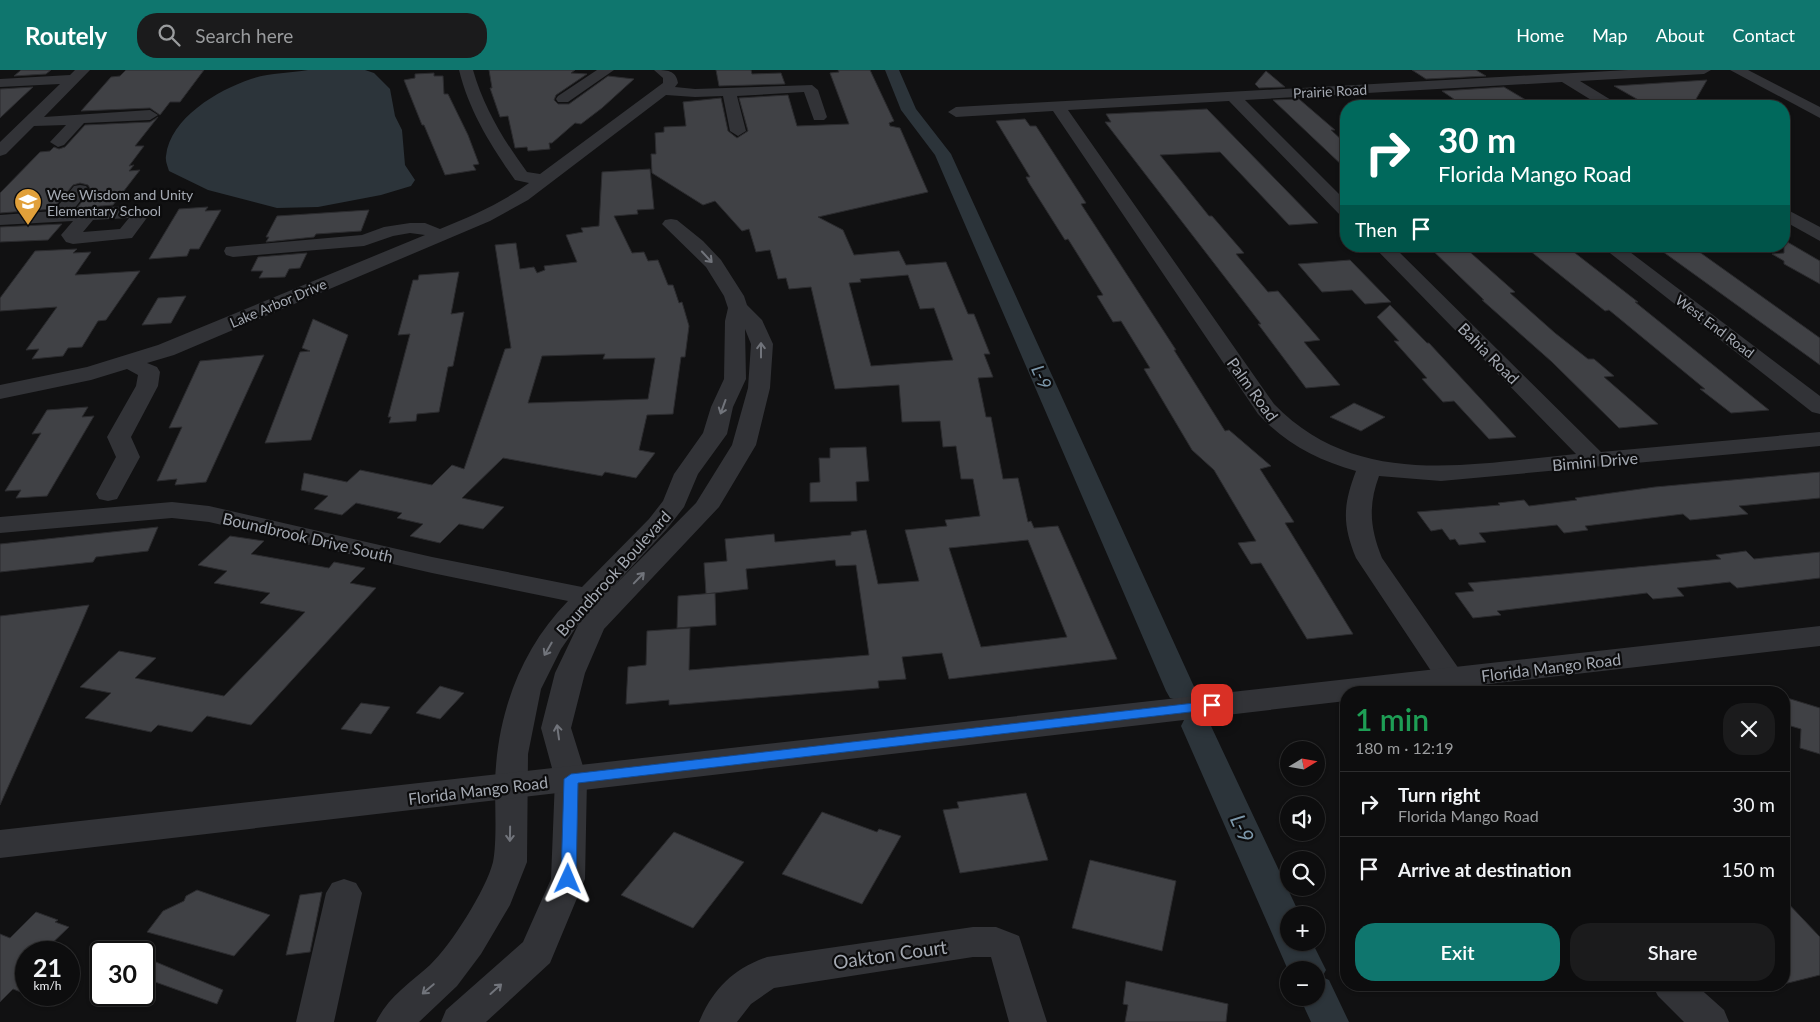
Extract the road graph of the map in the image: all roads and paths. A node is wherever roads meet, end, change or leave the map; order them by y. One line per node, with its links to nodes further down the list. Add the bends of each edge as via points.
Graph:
1 (466, 70): 26 (street, via 470,88 508,160 521,176)
2 (607, 70): 12 (street)
3 (1704, 70): 7 (street, Prairie Road)
4 (1737, 70): 17 (street)
5 (78, 75): 8 (street); 21 (street)
6 (668, 76): 10 (street, Lake Arbor Drive, via 695,93); 26 (street, Lake Arbor Drive)
7 (1565, 78): 9 (street, Prairie Road); 14 (street)
8 (0, 82)
9 (1401, 87): 11 (street, Prairie Road); 13 (street)
10 (729, 91): 19 (street, Lake Arbor Drive, via 807,88 811,90); 23 (street)
11 (1232, 96): 15 (street, Prairie Road); 28 (street)
12 (563, 99)
13 (1419, 100)
14 (1601, 100)
15 (1057, 106): 16 (street, Prairie Road); 44 (street, Palm Road, via 1272,418 1311,445)
16 (956, 112)
17 (1820, 113)
18 (150, 115): 20 (street)
19 (819, 116)
20 (80, 119): 21 (street); 24 (street)
21 (27, 125): 22 (street); 25 (street)
22 (0, 130)
23 (738, 131)
24 (58, 142)
25 (0, 151)
26 (543, 180): 34 (street, Lake Arbor Drive, via 506,207)
27 (80, 190): 30 (street)
28 (1340, 205)
29 (88, 215): 29 (street, via 70,235 73,238 126,234 140,215 135,212); 30 (street)
30 (59, 216): 32 (street)
31 (1790, 217): 35 (street)
32 (0, 220)
33 (671, 224): 47 (street, Boundbrook Boulevard, one-way to 47, via 714,265 738,308 752,320 762,344 760,388 744,444 706,507)
34 (440, 236): 36 (street, via 425,228 410,228 364,240); 39 (street, Lake Arbor Drive)
35 (1820, 236)
36 (233, 251)
37 (1388, 252): 43 (street, Bahia Road)
38 (1618, 252): 41 (street, West End Road)
39 (130, 362): 40 (street, Lake Arbor Drive); 45 (street, via 149,372 148,386 119,438 128,457)
40 (0, 392)
41 (1820, 407)
42 (1820, 440): 43 (street, Bimini Drive)
43 (1596, 461): 44 (street, Bimini Drive, via 1442,474 1406,473)
44 (1370, 466): 49 (street, via 1356,515 1359,536 1369,558)
45 (108, 494)
46 (0, 525): 47 (street, Boundbrook Drive South, via 172,510 208,514)
47 (600, 602): 51 (street, Boundbrook Boulevard, one-way to 47, via 556,728 570,673); 52 (street, Boundbrook Boulevard, one-way to 52, via 565,621 526,689 512,754)
48 (1820, 636): 49 (street, Florida Mango Road)
49 (1455, 685)
50 (1340, 697): 51 (street, Florida Mango Road)
51 (571, 779): 52 (street, Florida Mango Road); 58 (street, Boundbrook Boulevard, one-way to 51, via 537,952 568,879)
52 (512, 786): 53 (street, Florida Mango Road); 57 (street, Boundbrook Boulevard, one-way to 57, via 510,862 492,905 444,975 416,998)
53 (0, 844)
54 (344, 892): 56 (street)
55 (1677, 991): 61 (street)
56 (315, 1022)
57 (395, 1022)
58 (460, 1022)
59 (718, 1022): 60 (street, Oakton Court, via 728,1003 750,982 767,973 973,942 996,942 1006,947)
60 (1028, 1022)
61 (1710, 1022)

